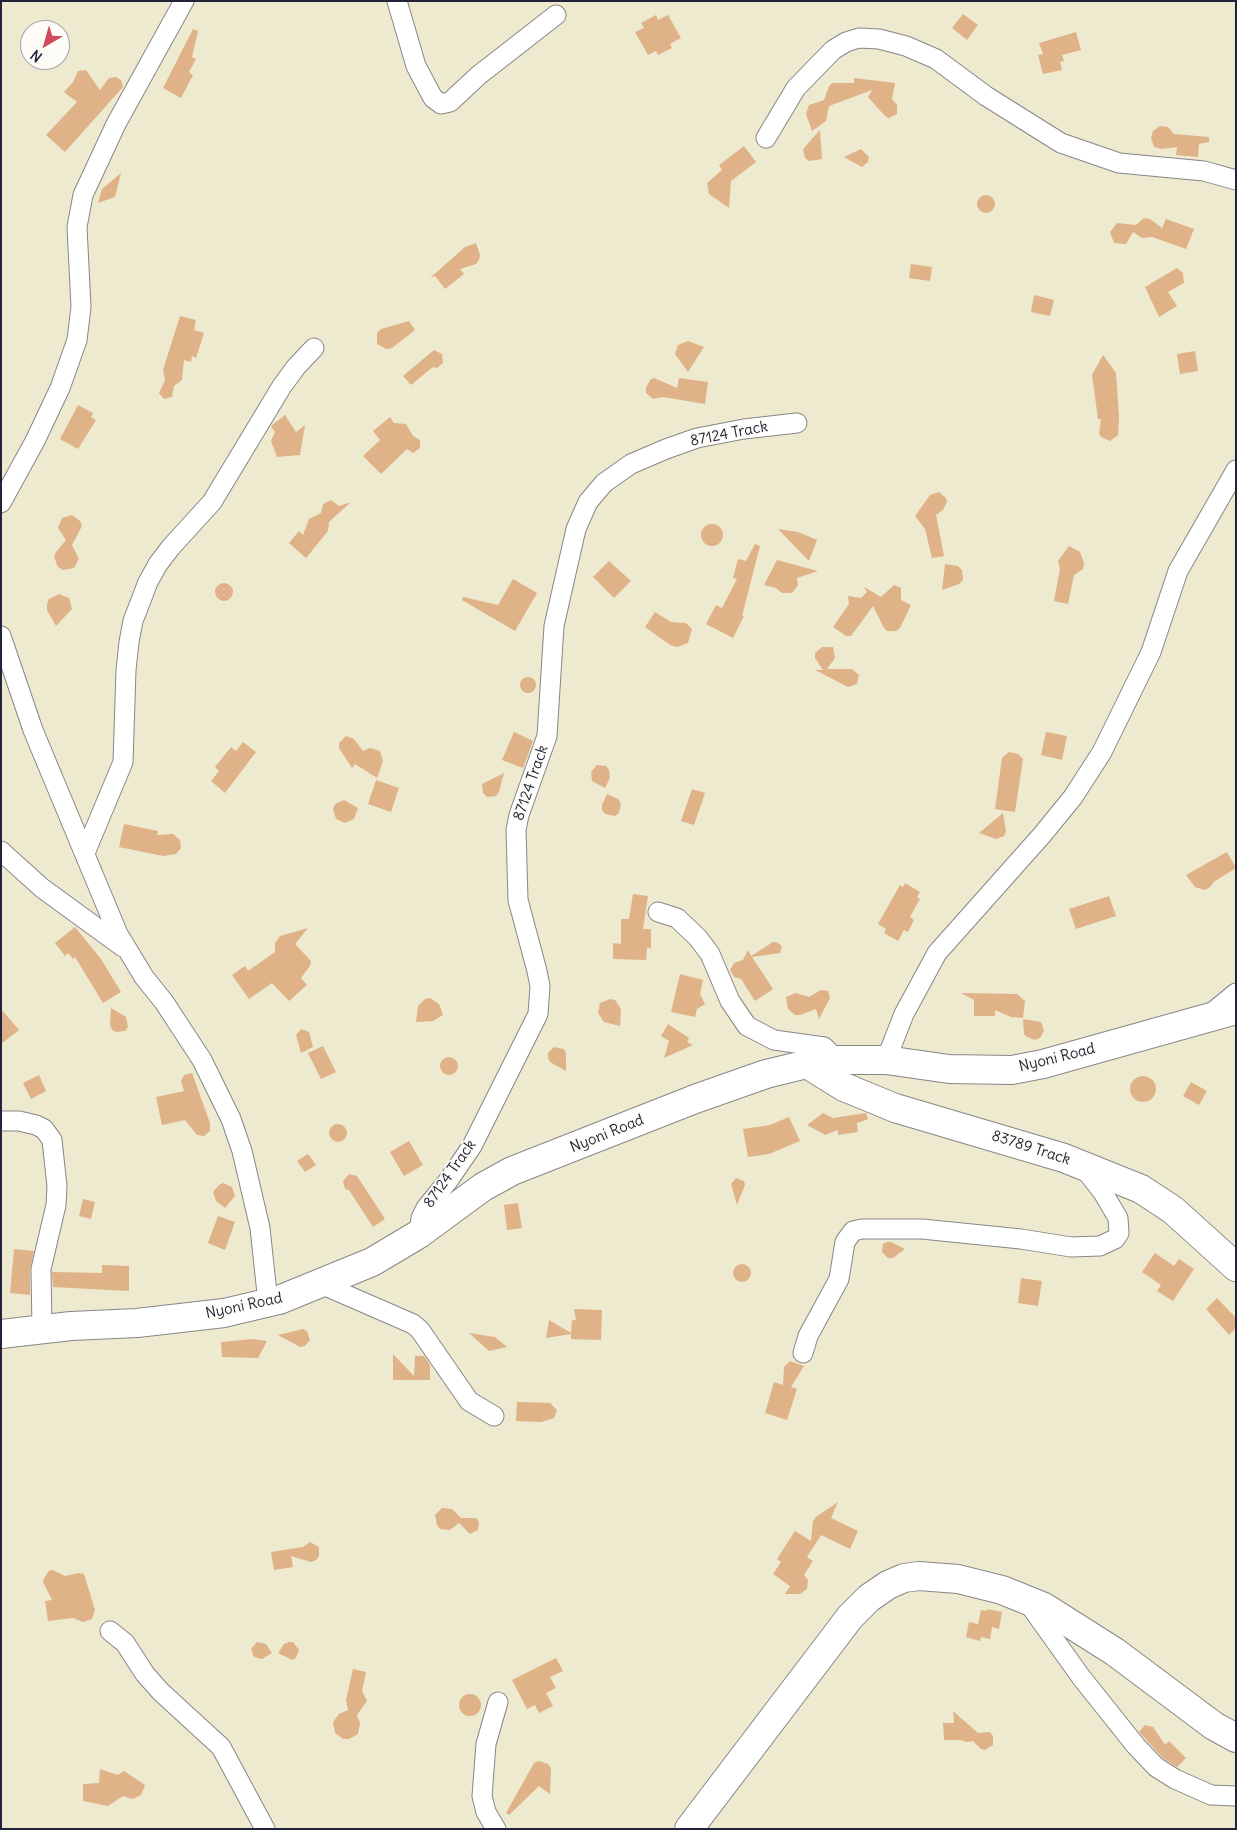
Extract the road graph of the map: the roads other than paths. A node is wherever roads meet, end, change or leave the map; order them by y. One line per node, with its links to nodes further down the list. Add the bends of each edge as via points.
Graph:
1 (184, 1): 9 (street, via 116,124 83,195 77,227 81,307 77,340 56,397)
2 (397, 1): 3 (street, via 416,66 433,98 441,104 450,102)
3 (556, 15)
4 (766, 138): 5 (street, via 796,88 828,55 846,42 859,38 879,39 936,59 986,96 1061,143 1119,162 1204,172)
5 (1236, 180)
6 (314, 348): 12 (street, via 296,367 212,502 158,564 146,588 129,642 123,762)
7 (797, 423): 23 (street, 87124 Track, via 697,438 666,449 631,464 604,482 584,511 576,529 554,626 547,736 516,830 518,900 540,986 538,1014 472,1146 426,1208)
8 (1236, 470): 19 (street, via 1178,571 1151,652 1102,752 1073,797 1042,835 937,953 904,1014)
9 (1, 503)
10 (1, 636): 12 (street, via 33,730)
11 (1, 851): 14 (street, via 42,888)
12 (85, 853): 14 (street)
13 (658, 912): 18 (street, via 678,918 698,938 710,954 730,1001 747,1026 774,1040 824,1047)
14 (126, 950): 26 (street, via 202,1060 231,1119 260,1228)
15 (1236, 993): 17 (street)
16 (1236, 1010): 17 (street, Nyoni Road)
17 (1206, 1017): 19 (street, Nyoni Road, via 1012,1070 949,1069)
18 (837, 1060): 19 (street, Nyoni Road); 20 (street, Nyoni Road)
19 (886, 1060)
20 (807, 1064): 22 (street, 83789 Track, via 844,1087 895,1108 990,1134); 23 (street, Nyoni Road, via 766,1074 695,1099 512,1171 483,1187)
21 (1, 1121): 27 (street, via 36,1125 52,1140 56,1205 41,1269)
22 (1081, 1165): 24 (street, 83789 Track, via 1156,1197); 29 (street, via 1102,1190 1118,1218 1116,1238 1100,1246 1071,1247 922,1229 853,1231 844,1242 839,1279 808,1336)
23 (419, 1234): 25 (street, Nyoni Road, via 372,1262)
24 (1236, 1267)
25 (321, 1284): 26 (street, Nyoni Road); 30 (street, via 413,1324 469,1401)
26 (268, 1303): 27 (street, Nyoni Road, via 224,1313)
27 (42, 1329): 28 (street, Nyoni Road)
28 (1, 1334)
29 (804, 1353)
30 (494, 1416)
31 (1024, 1597): 34 (street, via 1114,1652 1214,1726); 35 (street, via 1081,1677 1156,1767 1211,1795); 38 (street, via 958,1579 919,1576 904,1578 882,1589 850,1616 833,1637)
32 (110, 1631): 36 (street, via 124,1643 161,1692 221,1747)
33 (498, 1702): 37 (street, via 486,1744 482,1796 486,1812)
34 (1236, 1738)
35 (1236, 1796)
36 (266, 1829)
37 (496, 1829)
38 (689, 1829)

